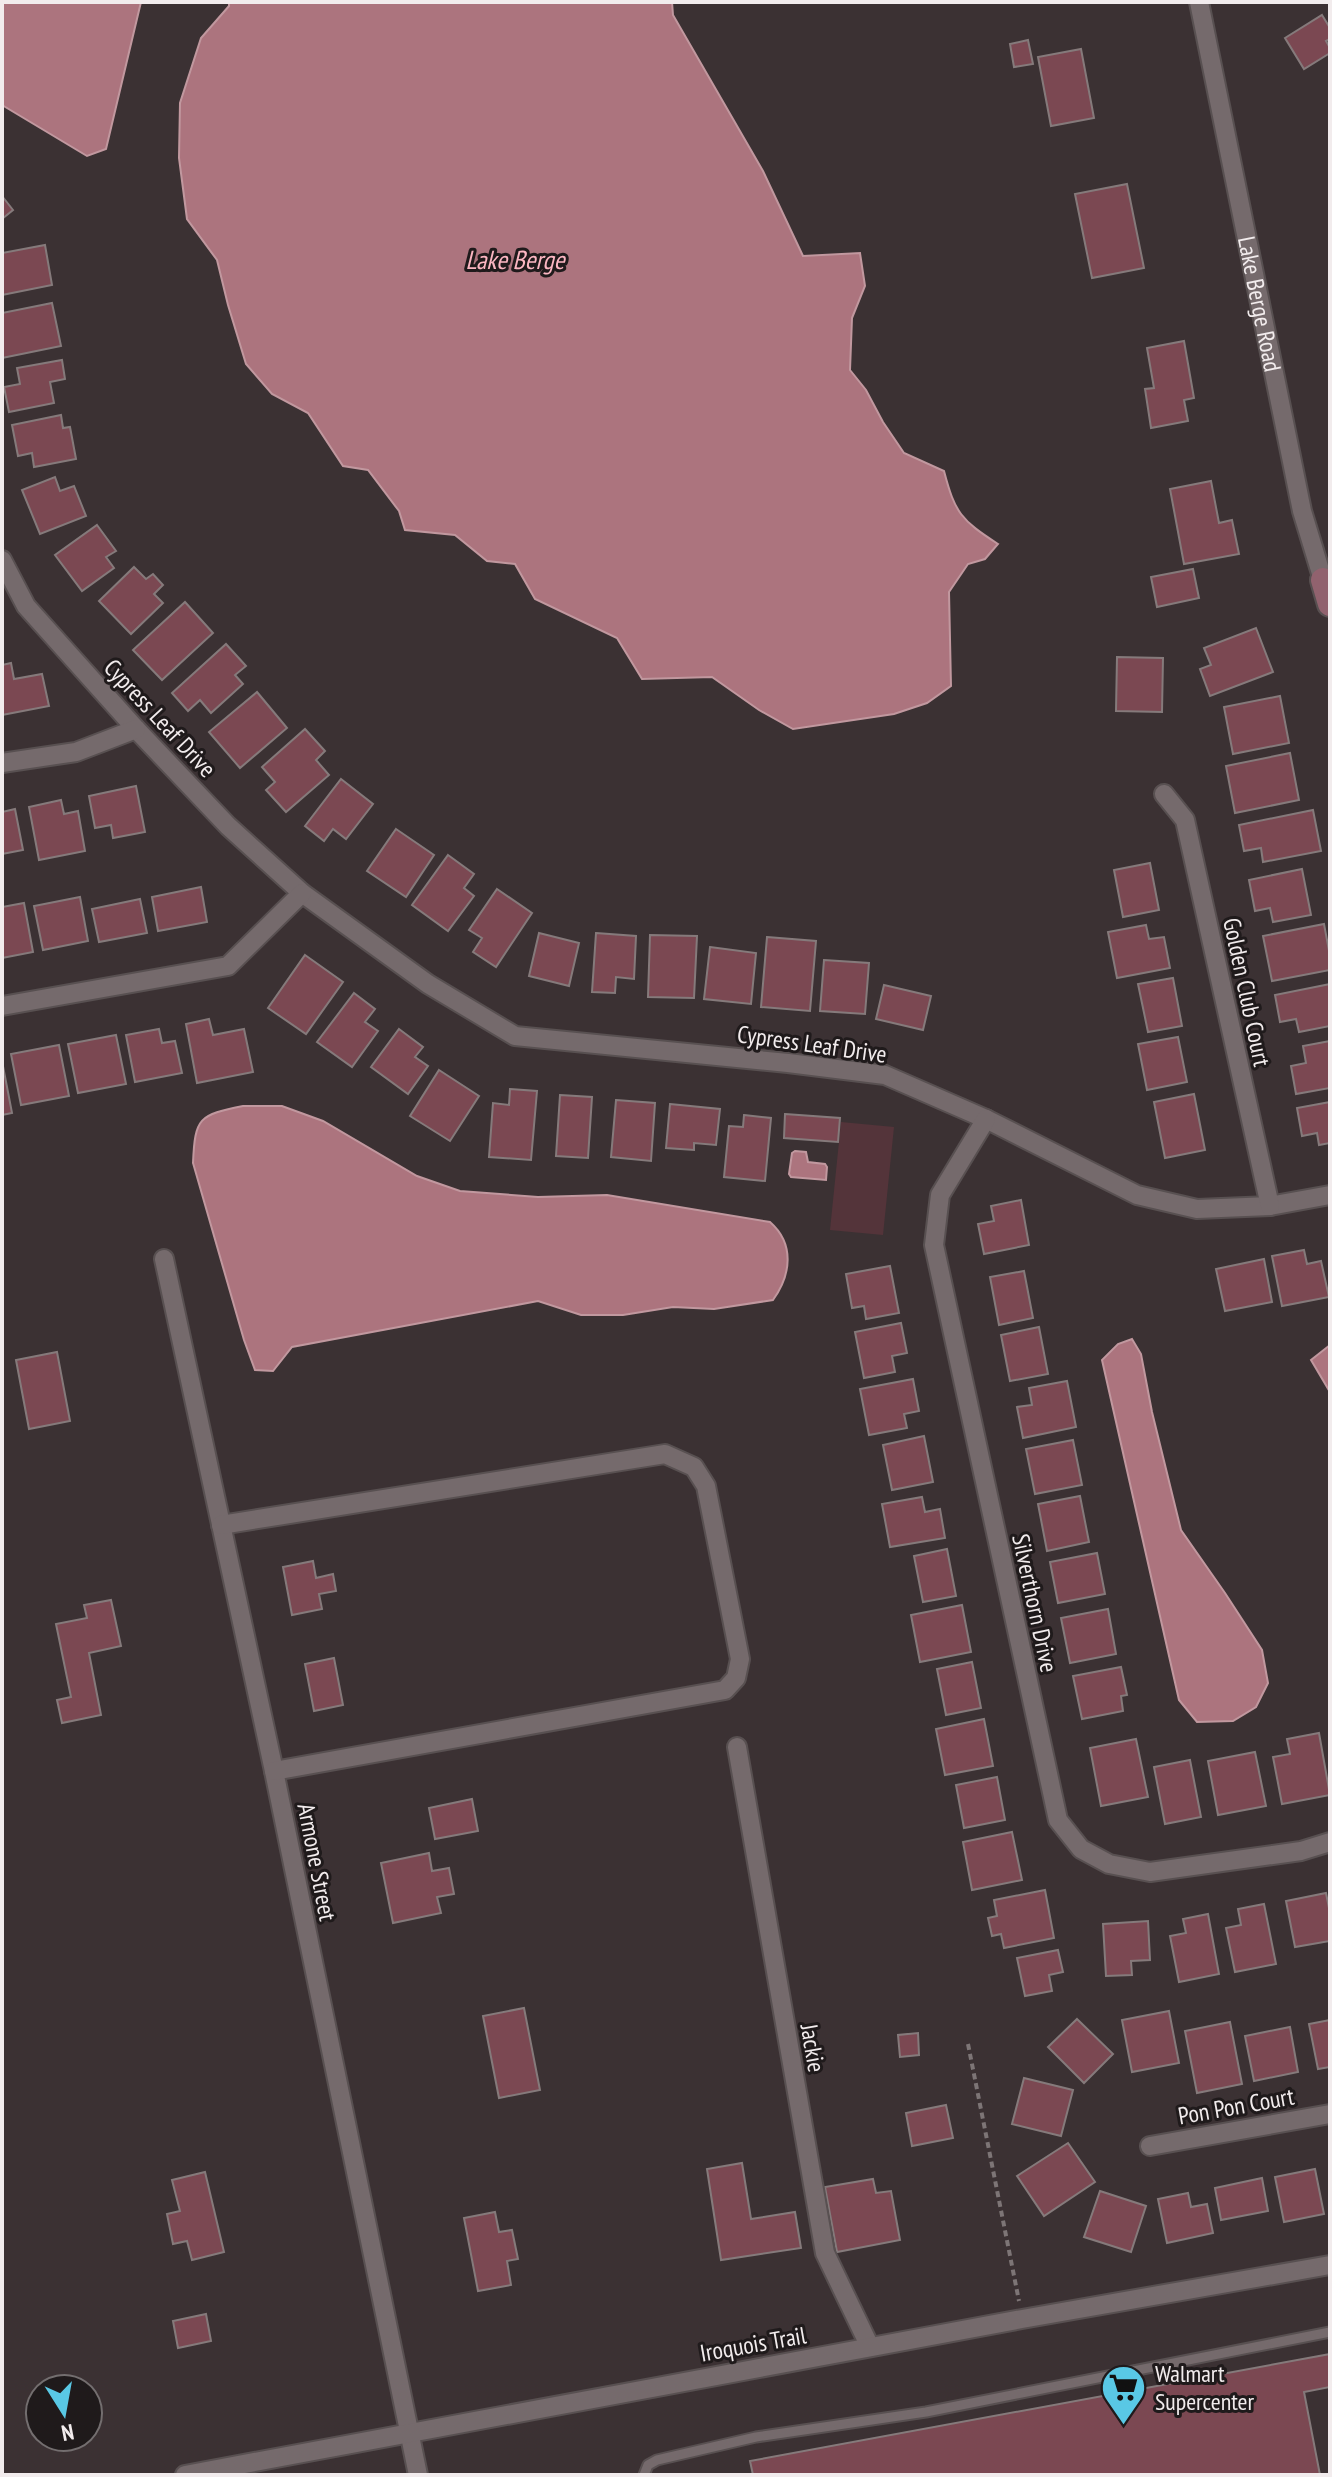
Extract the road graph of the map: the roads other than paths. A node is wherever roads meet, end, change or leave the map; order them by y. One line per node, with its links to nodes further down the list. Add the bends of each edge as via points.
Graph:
1 (1199, 2): 3 (street, Lake Berge Road, via 1302,511)
2 (2, 560): 5 (street, Cypress Leaf Drive, via 26,606)
3 (1323, 580): 4 (street, Lake Berge Road)
4 (1330, 604)
5 (136, 729): 6 (street, via 76,752); 8 (street, Cypress Leaf Drive, via 228,826)
6 (2, 763)
7 (1164, 794): 12 (street, Golden Club Court, via 1185,820)
8 (302, 893): 9 (street, via 228,966); 10 (street, Cypress Leaf Drive, via 428,984 515,1036 885,1075)
9 (2, 1006)
10 (986, 1119): 12 (street, Cypress Leaf Drive, via 1137,1195 1197,1209); 17 (street, Silverthorn Drive, via 940,1195 934,1245 1058,1820 1081,1849 1109,1864 1150,1872 1301,1851)
11 (1330, 1195): 12 (street, Cypress Leaf Drive)
12 (1270, 1206)
13 (164, 1259): 14 (street, Armone Street)
14 (221, 1525): 16 (street, Armone Street); 16 (street, via 665,1454 694,1467 706,1486 740,1659 736,1678 725,1690)
15 (737, 1747): 22 (street, Jackie, via 825,2253)
16 (274, 1771): 23 (street, Armone Street)
17 (1330, 1842)
18 (1330, 2114): 19 (street, Pon Pon Court)
19 (1150, 2146)
20 (1330, 2265): 22 (street, Iroquois Trail)
21 (1330, 2332): 26 (lane, via 926,2412 756,2437 657,2460)
22 (870, 2347): 23 (street, Iroquois Trail)
23 (408, 2433): 24 (street, Iroquois Trail); 25 (street, Armone Street)
24 (185, 2475)
25 (418, 2475)
26 (644, 2475)

